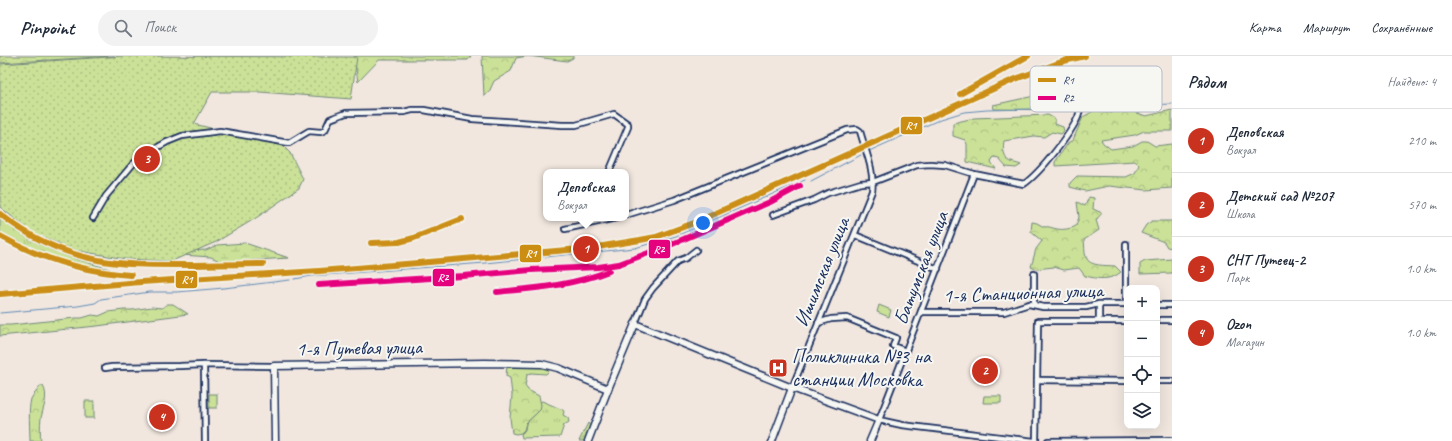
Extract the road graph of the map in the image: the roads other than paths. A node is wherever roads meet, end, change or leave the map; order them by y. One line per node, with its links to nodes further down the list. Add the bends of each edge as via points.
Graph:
1 (1079, 112): 3 (street, via 1066,135 1033,178 1024,184)
2 (610, 169): 7 (street, via 628,127 628,124 614,114 562,126 472,119 424,110 355,112 334,116 325,130 309,131 289,143 220,132 182,136 167,142 133,164 106,196)
3 (974, 174): 4 (street, via 946,165 917,165); 13 (street, Батумская улица)
4 (874, 182): 5 (street, via 860,131 852,129 674,200); 6 (street, via 861,183 828,193); 10 (street, Ишимская улица)
5 (629, 214)
6 (772, 215)
7 (93, 218)
8 (601, 221): 9 (street)
9 (565, 229)
10 (855, 235): 13 (street); 26 (street, Ишимская улица)
11 (1126, 244): 15 (street)
12 (696, 250): 27 (street, via 686,258 678,260 653,288 645,299)
13 (938, 268): 21 (street, Батумская улица)
14 (1034, 274): 18 (street)
15 (1126, 285)
16 (1099, 304): 17 (street, 1-я Станционная улица); 18 (street, 1-я Станционная улица, via 1086,307); 24 (street)
17 (1124, 304)
18 (1034, 305): 21 (street, 1-я Станционная улица, via 1029,304 1004,312)
19 (1160, 305): 20 (street)
20 (1172, 305)
21 (921, 312): 28 (street, Батумская улица)
22 (1161, 320): 23 (street)
23 (1172, 320)
24 (1099, 321): 25 (street, 1-я Станционная улица); 32 (street, 1-я Станционная улица, via 1038,321)
25 (1124, 321)
26 (818, 323): 28 (street, via 846,318 896,338 893,346); 36 (street, Ишимская улица)
27 (635, 324): 36 (street); 37 (street)
28 (906, 351): 38 (street, Батумская улица)
29 (204, 365): 30 (street, 1-я Путевая улица); 31 (street, 1-я Путевая улица); 40 (street)
30 (274, 366): 37 (street, 1-я Путевая улица, via 536,363 552,366); 41 (street)
31 (105, 368)
32 (1037, 380): 34 (street); 46 (street)
33 (1172, 380): 35 (street)
34 (1124, 381)
35 (1160, 381)
36 (792, 388): 38 (street); 43 (street, Ишимская улица)
37 (608, 389): 42 (street)
38 (879, 420): 44 (street, Батумская улица); 45 (street)
39 (1172, 440): 47 (street)
40 (205, 441)
41 (275, 441)
42 (588, 441)
43 (772, 441)
44 (870, 441)
45 (1025, 441): 46 (street)
46 (1035, 441)
47 (1048, 441)

